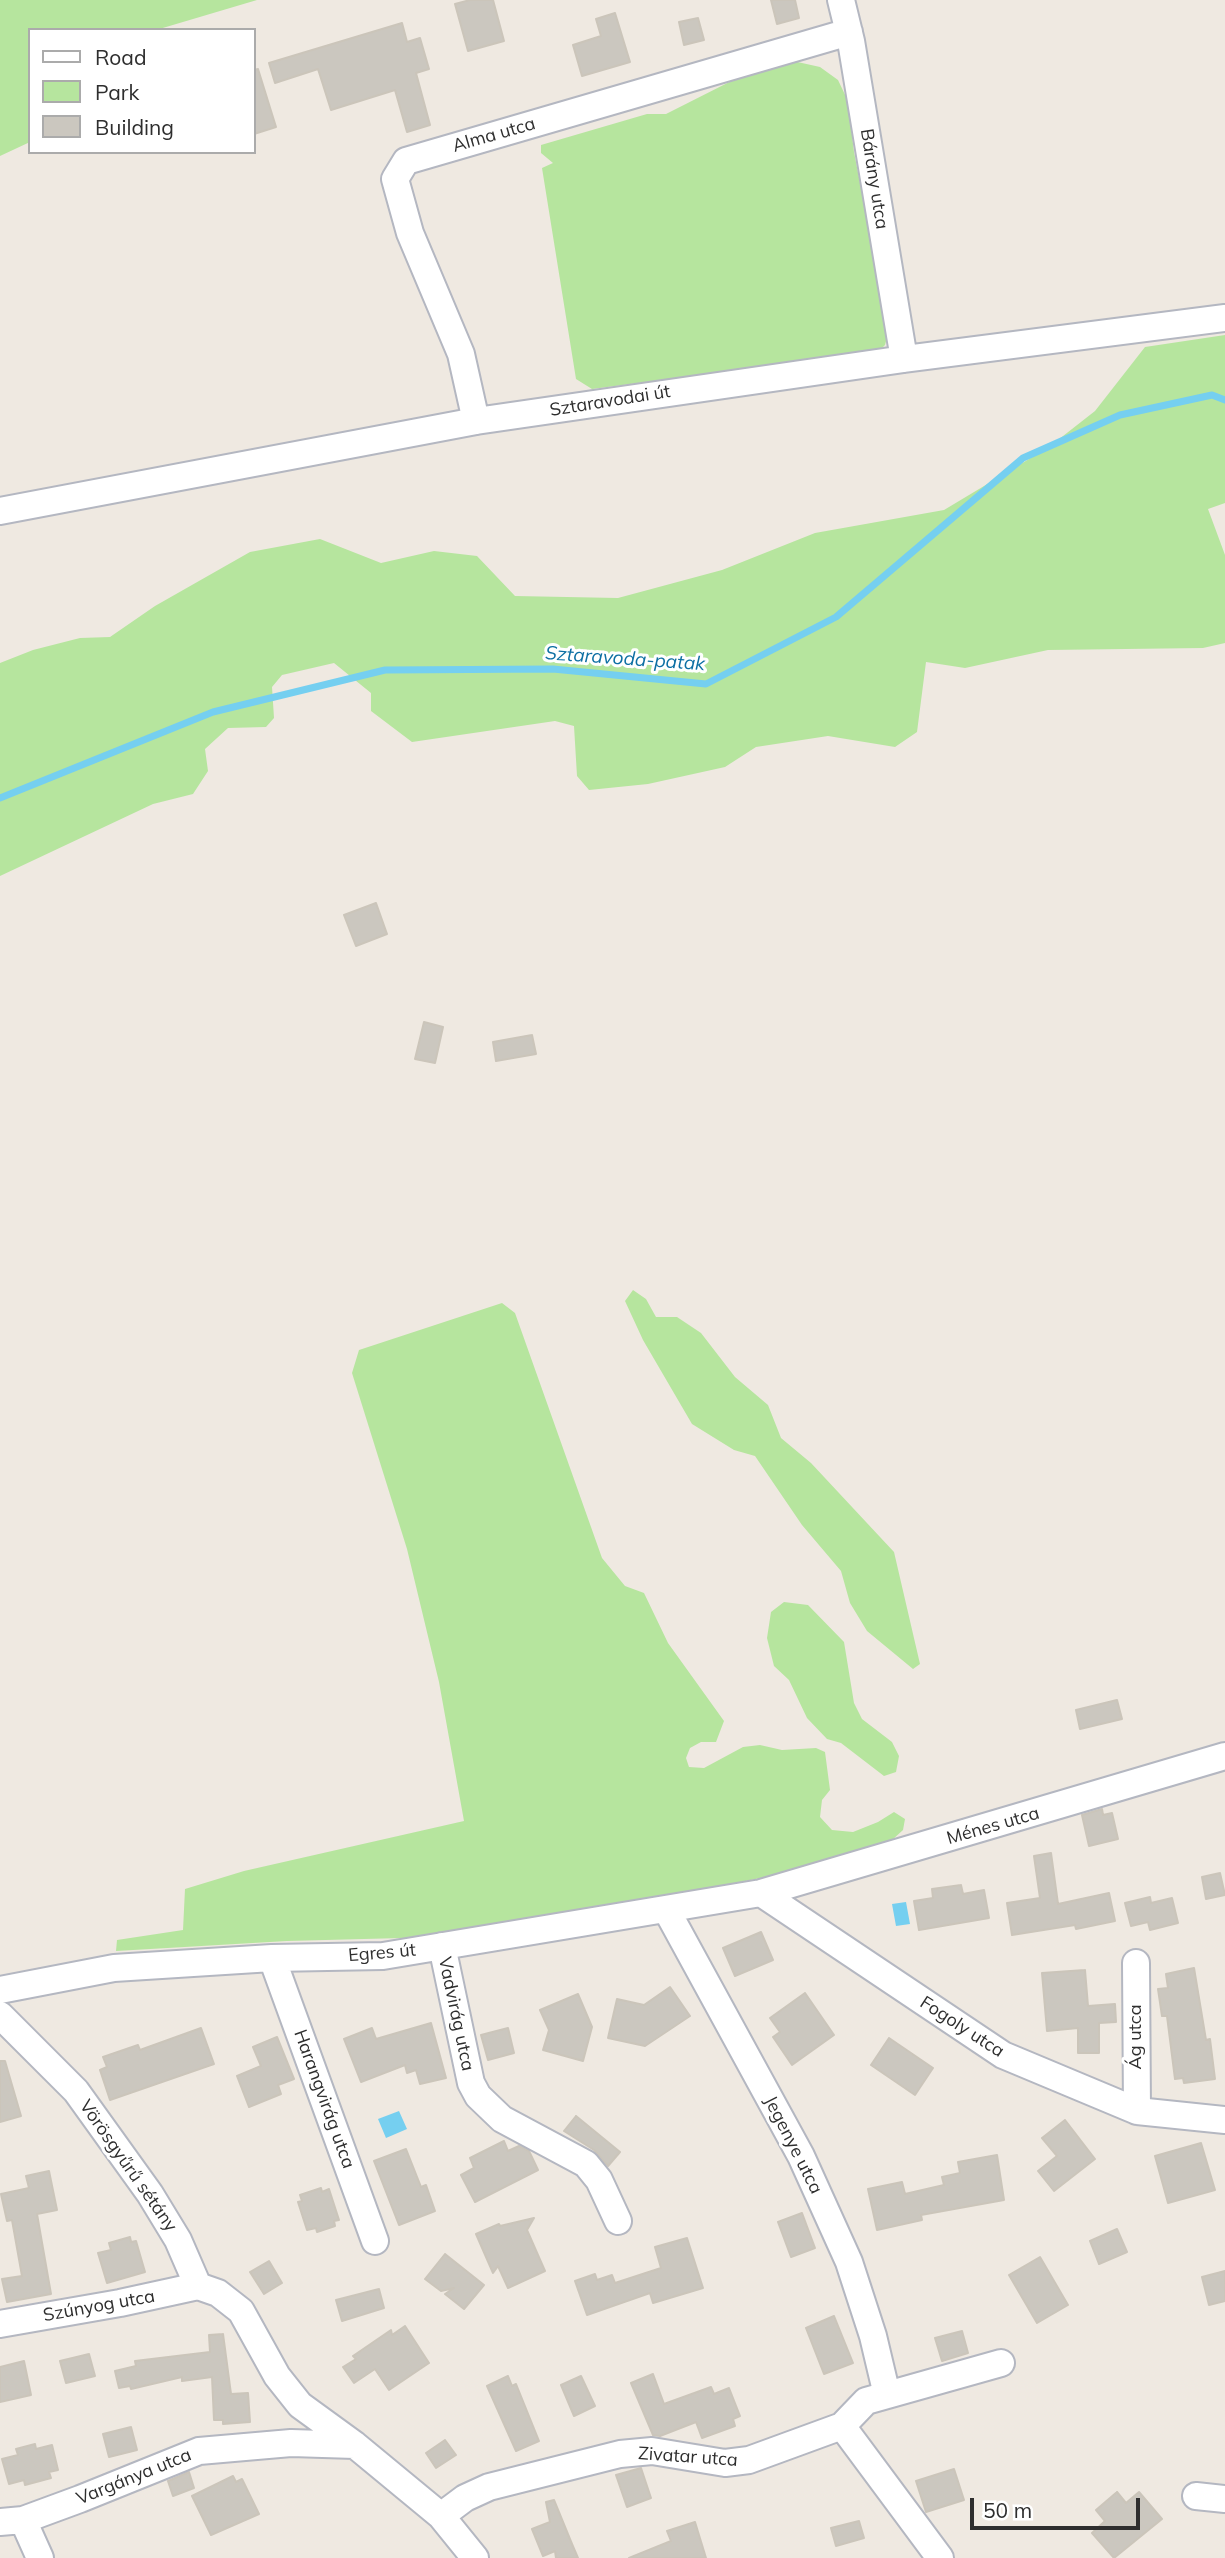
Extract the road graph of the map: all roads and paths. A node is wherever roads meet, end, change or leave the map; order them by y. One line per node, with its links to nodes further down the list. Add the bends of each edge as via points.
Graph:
1 (841, 0): 2 (street, Bárány utca)
2 (849, 32): 4 (street, Bárány utca); 5 (street, Alma utca, via 406,161 395,179 410,233 461,354)
3 (1225, 318): 4 (street, Sztaravodai út)
4 (904, 359): 5 (street, Sztaravodai út)
5 (476, 421): 6 (street, Sztaravodai út)
6 (0, 511)
7 (1225, 1756): 8 (street, Ménes utca)
8 (761, 1893): 9 (street, Egres út); 15 (street, Fogoly utca, via 1003,2055)
9 (666, 1909): 10 (street, Egres út); 22 (street, Jegenye utca, via 801,2156 849,2262)
10 (442, 1946): 11 (street, Egres út, via 383,1956); 17 (street, Vadvirág utca, via 471,2083 478,2096 502,2119 586,2164 599,2180)
11 (272, 1958): 13 (street, Egres út, via 114,1968); 18 (street, Harangvirág utca)
12 (1136, 1963): 15 (street, Ág utca)
13 (0, 1990)
14 (0, 2015): 19 (street, Vörösgyűrű sétány, via 75,2091 119,2149 178,2240)
15 (1137, 2111): 16 (street, Fogoly utca)
16 (1225, 2120)
17 (618, 2221)
18 (375, 2241)
19 (198, 2286): 20 (street, Szúnyog utca); 24 (street, via 218,2293 241,2311 277,2376 300,2405)
20 (0, 2324)
21 (1001, 2363): 22 (street, Zivatar utca)
22 (887, 2395): 23 (street, Zivatar utca, via 866,2401)
23 (842, 2426): 27 (street, Zivatar utca, via 749,2460 725,2463 652,2451 543,2471 489,2487); 31 (street)
24 (355, 2445): 27 (street); 28 (street, Vargánya utca, via 291,2443 199,2451)
25 (1195, 2496): 26 (street)
26 (1225, 2499)
27 (441, 2516): 30 (street)
28 (11, 2521): 29 (street)
29 (40, 2558)
30 (475, 2558)
31 (940, 2558)

